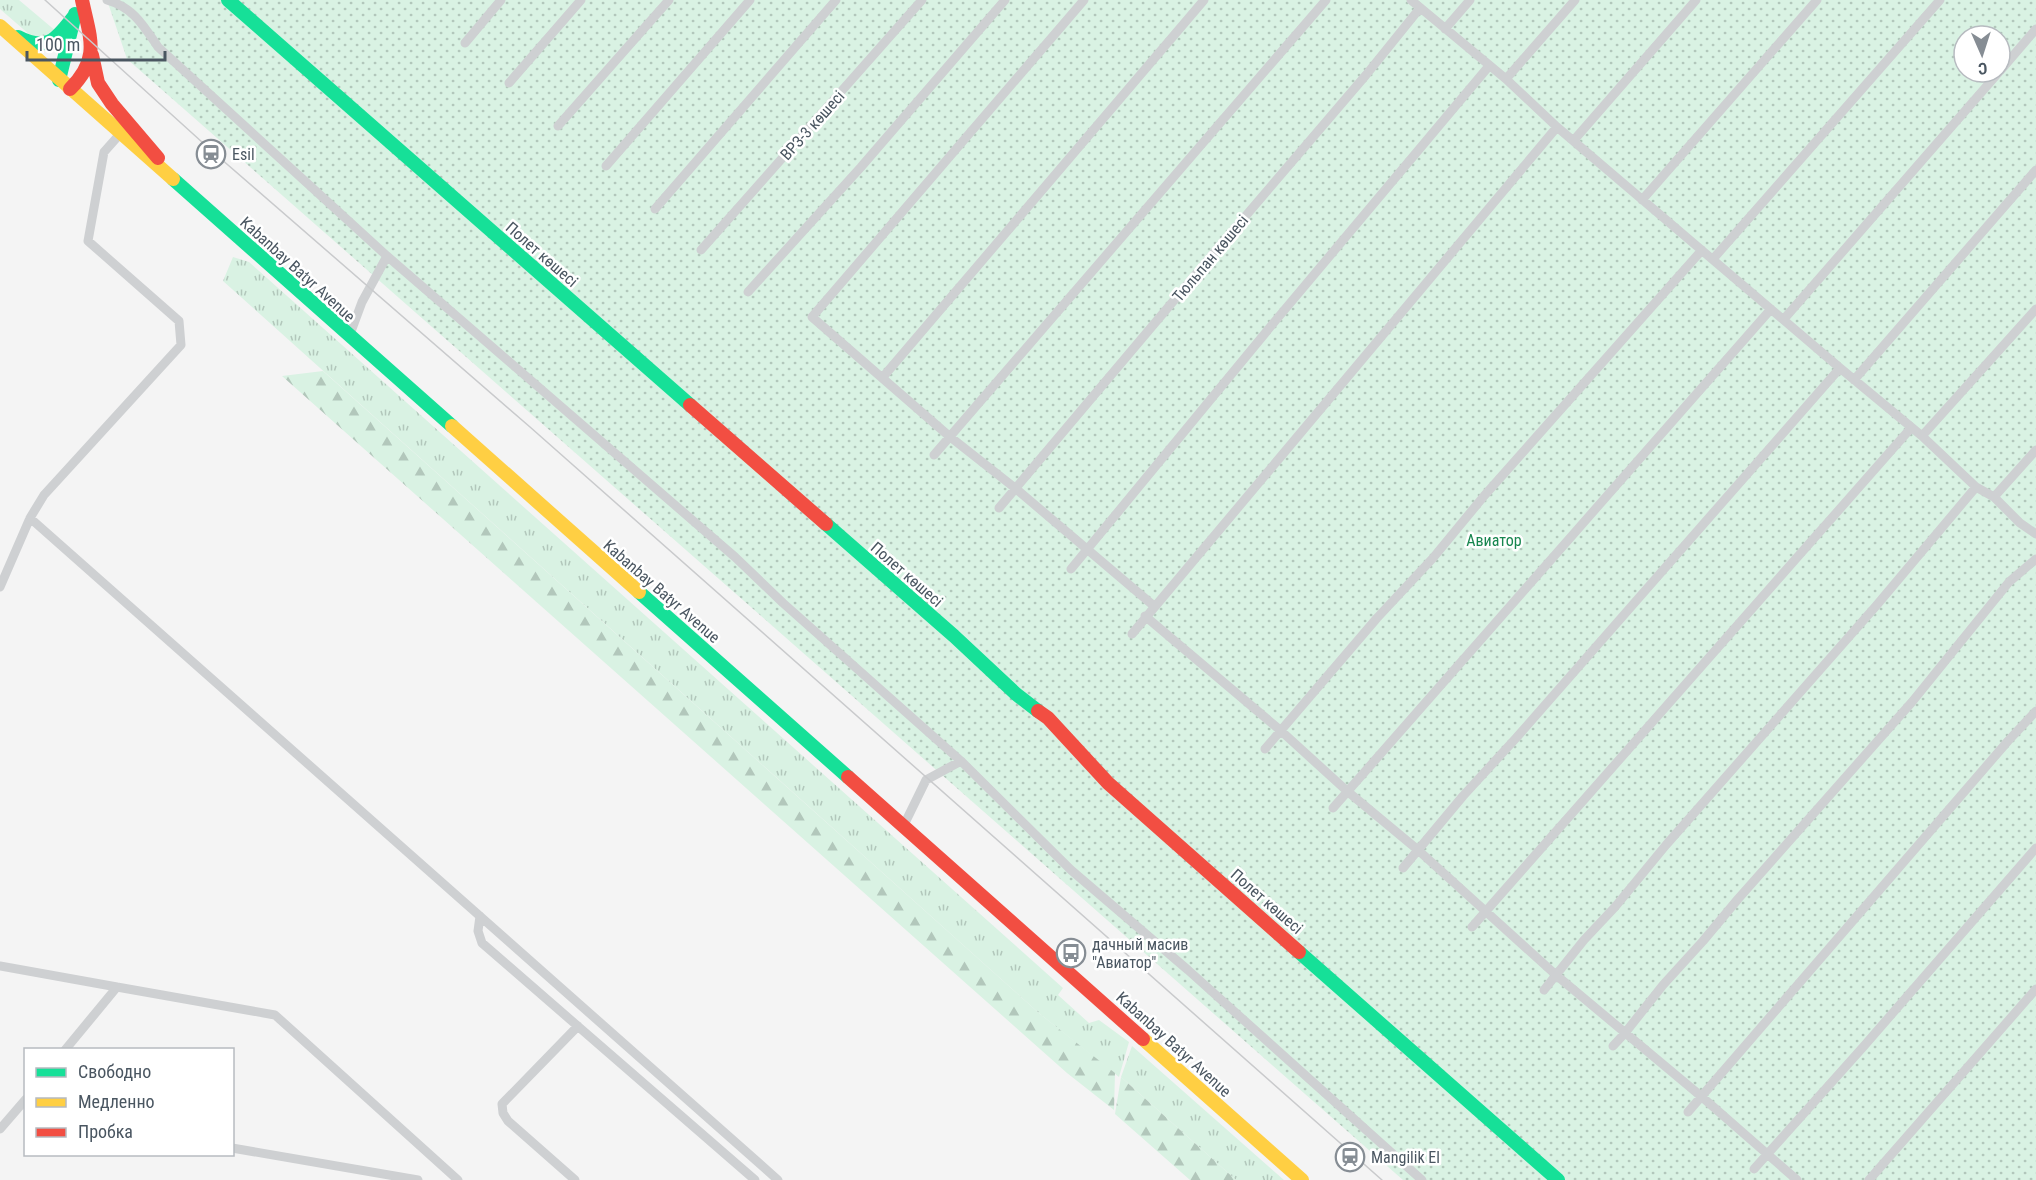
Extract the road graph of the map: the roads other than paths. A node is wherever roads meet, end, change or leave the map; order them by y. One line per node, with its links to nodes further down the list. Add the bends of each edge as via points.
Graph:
1 (81, 0): 21 (main road); 26 (main road)
2 (107, 0): 45 (street, via 136,15 158,47)
3 (228, 0): 109 (main road, Полет көшесі, via 1016,694 1048,718 1108,783)
4 (501, 0): 25 (street)
5 (581, 0): 31 (street)
6 (669, 0): 34 (street)
7 (750, 0): 38 (street)
8 (836, 0): 41 (street)
9 (922, 0): 43 (street, ВРЗ-3 көшесі)
10 (1005, 0): 47 (street)
11 (1084, 0): 53 (street, via 812,317)
12 (1204, 0): 53 (street)
13 (1326, 0): 56 (street)
14 (1411, 0): 20 (street)
15 (1470, 0): 23 (street)
16 (1575, 0): 29 (street)
17 (1696, 0): 37 (street)
18 (1817, 0): 40 (street)
19 (1940, 0): 46 (street)
20 (1420, 8): 23 (street); 61 (street, Тюльпан көшесі)
21 (75, 15): 22 (main road, via 56,39 44,45 27,43); 30 (main road)
22 (0, 26): 30 (main road, Kabanbay Batyr Avenue)
23 (1445, 29): 28 (street)
24 (2036, 29): 27 (street)
25 (465, 44)
26 (92, 55): 33 (main road, via 81,80); 42 (main road, via 98,83 112,104)
27 (2012, 56)
28 (1489, 66): 29 (street); 66 (street)
29 (1506, 79): 35 (street)
30 (59, 80): 33 (main road, Kabanbay Batyr Avenue)
31 (509, 83)
32 (1988, 84): 50 (street)
33 (70, 89): 36 (main road, Kabanbay Batyr Avenue)
34 (558, 126)
35 (1557, 127): 37 (street); 70 (street)
36 (120, 134): 42 (main road, Kabanbay Batyr Avenue); 64 (street, via 104,152 88,241 179,321 181,345 44,495)
37 (1574, 140): 40 (street)
38 (606, 166)
39 (2036, 170): 54 (street)
40 (1642, 200): 44 (street)
41 (655, 209)
42 (207, 211): 51 (main road, Kabanbay Batyr Avenue)
43 (701, 250)
44 (1701, 250): 46 (street); 74 (street)
45 (387, 256): 51 (street, via 362,302); 76 (street, via 735,557)
46 (1713, 259): 48 (street)
47 (748, 292)
48 (1771, 309): 50 (street); 77 (street)
49 (2036, 309): 57 (street)
50 (1784, 319): 52 (street)
51 (349, 337): 79 (main road, Kabanbay Batyr Avenue)
52 (1840, 368): 54 (street); 81 (street)
53 (883, 377): 56 (street)
54 (1854, 380): 55 (street)
55 (1911, 428): 57 (street); 83 (street)
56 (949, 436): 59 (street); 61 (street)
57 (1922, 436): 60 (street)
58 (2036, 450): 62 (street)
59 (934, 455)
60 (1976, 487): 62 (street); 87 (street)
61 (1015, 488): 63 (street, Тюльпан көшесі); 66 (street)
62 (1994, 497): 65 (street)
63 (999, 508)
64 (30, 518): 69 (street); 84 (street)
65 (2036, 534)
66 (1087, 548): 68 (street); 70 (street)
67 (2036, 559): 92 (street, via 2009,582 1912,702 1662,985)
68 (1071, 569)
69 (0, 587)
70 (1154, 606): 71 (street)
71 (1145, 616): 72 (street); 74 (street)
72 (1131, 634)
73 (2036, 711): 95 (street)
74 (1280, 730): 75 (street); 77 (street)
75 (1264, 749)
76 (961, 761): 79 (street, via 926,780); 108 (street, via 1071,870)
77 (1347, 791): 78 (street); 81 (street)
78 (1333, 808)
79 (904, 825): 107 (main road, Kabanbay Batyr Avenue)
80 (2036, 848): 100 (street)
81 (1418, 850): 82 (street); 83 (street)
82 (1403, 868)
83 (1485, 911): 85 (street); 87 (street)
84 (480, 916): 91 (street, via 478,931 482,943); 106 (street)
85 (1472, 927)
86 (0, 966): 88 (street)
87 (1556, 975): 90 (street); 92 (street)
88 (117, 987): 94 (street); 104 (street, via 275,1015)
89 (2036, 989): 111 (street)
90 (1544, 990)
91 (578, 1026): 102 (street); 105 (street, via 502,1104 508,1121)
92 (1625, 1033): 93 (street); 95 (street)
93 (1612, 1046)
94 (68, 1048)
95 (1702, 1097): 97 (street); 100 (street)
96 (21, 1111): 98 (street)
97 (1688, 1112)
98 (0, 1129)
99 (234, 1148): 103 (street)
100 (1767, 1155): 101 (street); 110 (street)
101 (1754, 1169)
102 (750, 1178)
103 (418, 1180)
104 (458, 1180)
105 (575, 1180)
106 (778, 1180)
107 (1302, 1180)
108 (1422, 1180)
109 (1558, 1180)
110 (1797, 1180)
111 (1869, 1180)

